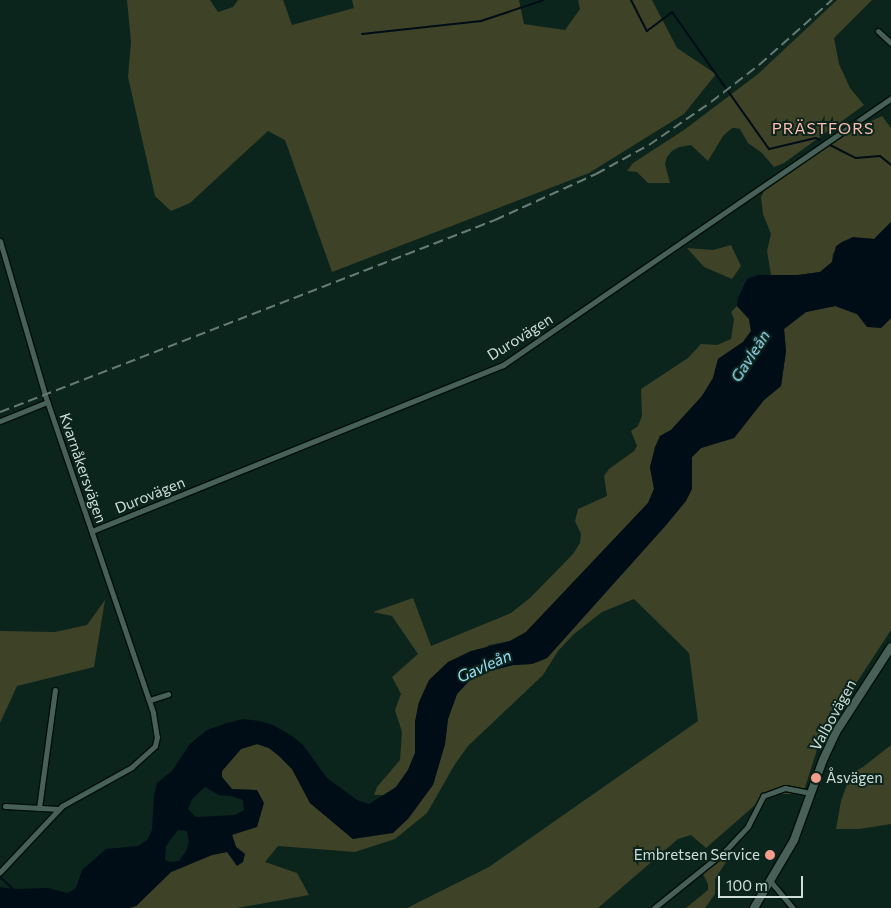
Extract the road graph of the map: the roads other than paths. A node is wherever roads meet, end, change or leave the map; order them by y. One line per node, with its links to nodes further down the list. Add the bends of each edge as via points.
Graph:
1 (878, 31): 2 (street)
2 (891, 43)
3 (891, 98): 7 (street, Durovägen, via 504,365)
4 (0, 241): 5 (street, Kvarnåkersvägen)
5 (47, 402): 6 (street); 7 (street, Kvarnåkersvägen)
6 (0, 421)
7 (92, 531): 11 (street, Kvarnåkersvägen)
8 (891, 647): 12 (main road, Valbovägen, via 839,727)
9 (55, 690): 14 (street)
10 (168, 694): 11 (street)
11 (150, 700): 15 (street, Kvarnåkersvägen, via 157,725 155,746 132,767)
12 (811, 793): 17 (main road, Valbovägen, via 794,840); 18 (street, via 785,788 763,796 748,826 731,845)
13 (5, 806): 14 (street)
14 (39, 808): 15 (street)
15 (59, 809): 16 (street, Kvarnåkersvägen)
16 (0, 872)
17 (771, 882): 19 (main road, Valbovägen); 20 (street)
18 (654, 908)
19 (754, 908)
20 (793, 908)

